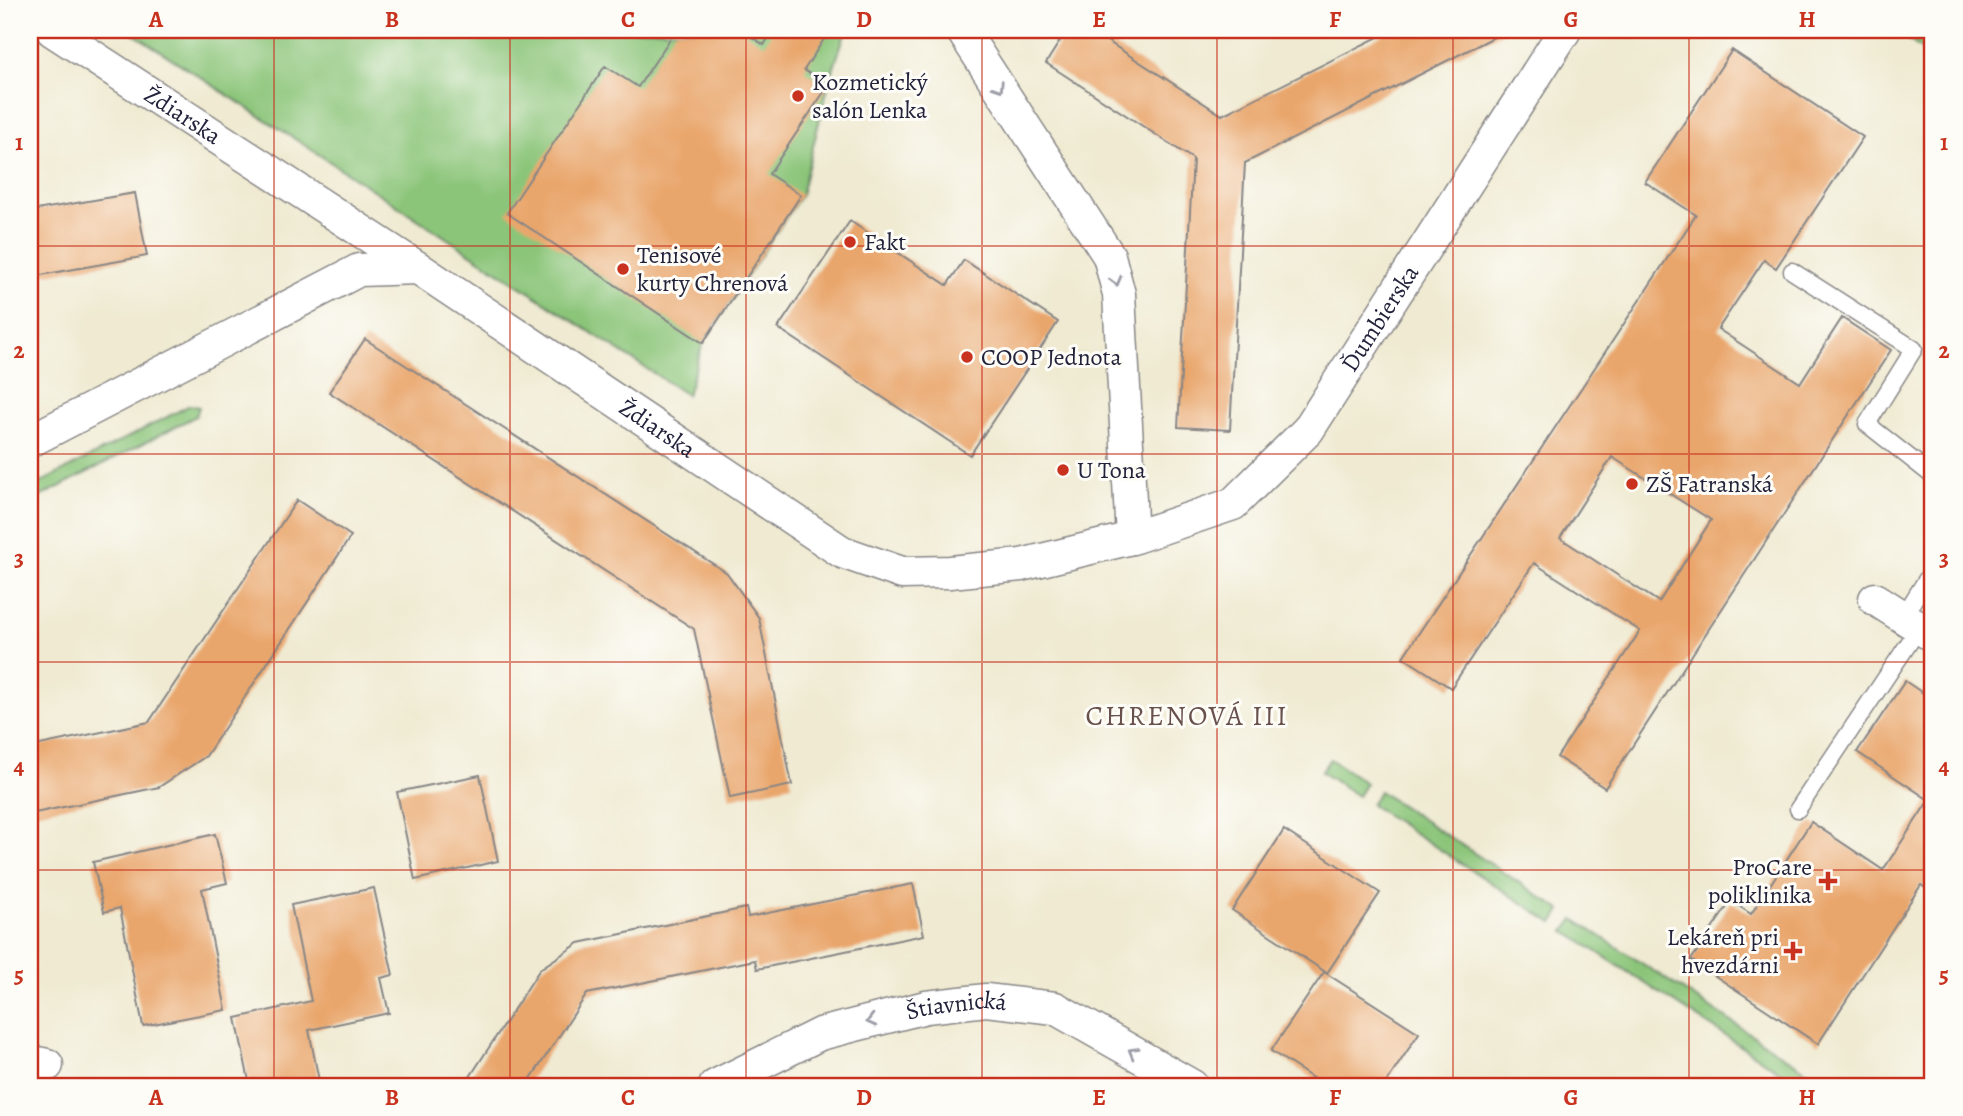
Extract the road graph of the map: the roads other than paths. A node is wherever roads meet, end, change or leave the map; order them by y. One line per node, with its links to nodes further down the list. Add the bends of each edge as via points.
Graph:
1 (52, 30): 4 (street, Ždiarska)
2 (962, 30): 8 (street, one-way to 8, via 1109,256 1119,294)
3 (1565, 30): 8 (street, Ďumbierska, via 1308,430 1233,504)
4 (418, 268): 6 (street, via 359,270); 10 (street, Ždiarska, via 842,552)
5 (1792, 271): 7 (lane, via 1914,349 1867,424)
6 (30, 441)
7 (1933, 476)
8 (1132, 538): 10 (street, Ďumbierska, via 1021,565)
9 (1933, 569): 12 (lane)
10 (902, 573)
11 (1875, 599): 12 (street)
12 (1919, 627): 13 (lane)
13 (1798, 809)
14 (715, 1086): 15 (street, Štiavnická, one-way to 14, via 1055,1008 986,1000 926,1007 820,1034)
15 (1192, 1086)

